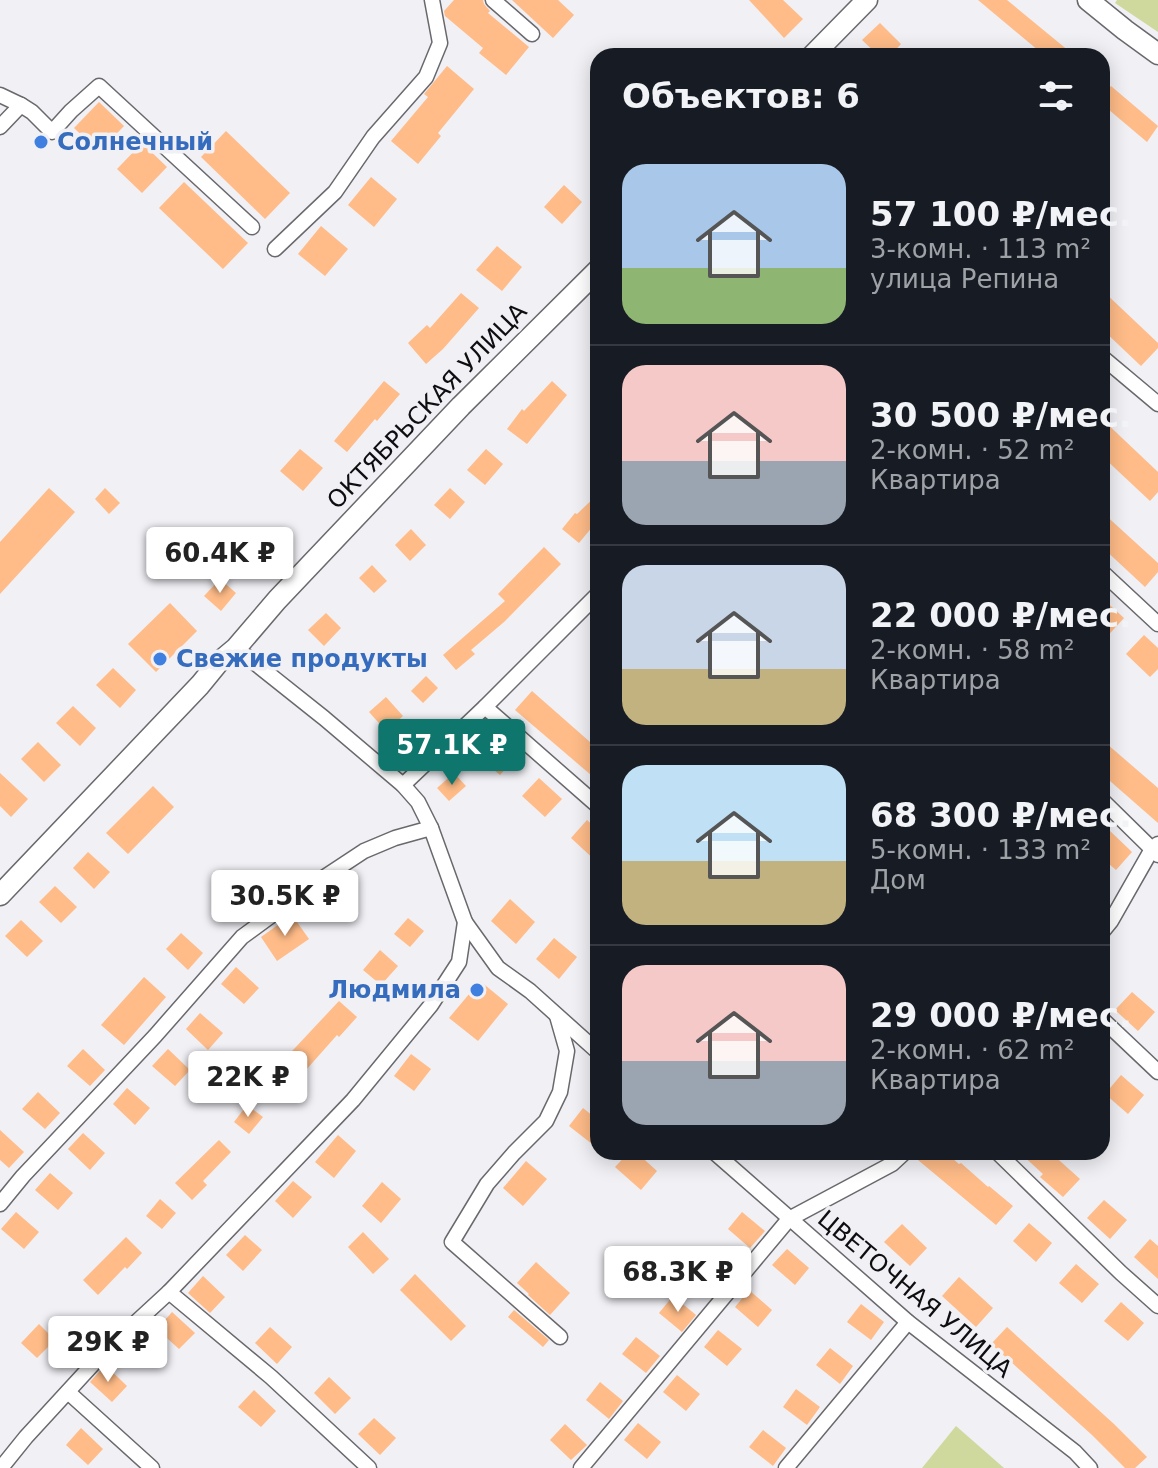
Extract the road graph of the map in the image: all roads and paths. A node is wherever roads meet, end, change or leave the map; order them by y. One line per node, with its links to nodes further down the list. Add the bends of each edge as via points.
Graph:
1 (432, 0): 12 (street, via 440,43 426,77 373,137 335,192)
2 (493, 0): 5 (street)
3 (867, 0): 6 (main road)
4 (1088, 0): 7 (main road)
5 (532, 34)
6 (820, 48)
7 (1158, 54)
8 (0, 95): 9 (street)
9 (21, 105): 10 (street); 11 (street, via 52,132 99,86)
10 (0, 127)
11 (252, 227)
12 (275, 249)
13 (590, 278): 19 (main road, ОКТЯБРЬСКАЯ УЛИЦА, via 461,406)
14 (1110, 364): 15 (street)
15 (1158, 404)
16 (1110, 579): 18 (street)
17 (590, 602): 20 (street)
18 (1158, 624)
19 (236, 648): 21 (street); 26 (main road, ОКТЯБРЬСКАЯ УЛИЦА)
20 (485, 707): 21 (street); 22 (street)
21 (403, 785): 24 (street)
22 (590, 799)
23 (1110, 807): 25 (street)
24 (431, 828): 27 (street); 36 (street, via 364,851 242,937)
25 (1156, 849): 28 (street)
26 (0, 895)
27 (465, 922): 29 (street, via 498,968); 38 (street, via 459,962 431,1005 353,1100)
28 (1110, 922)
29 (557, 1016): 31 (street); 41 (street, via 567,1051 560,1092 546,1121 487,1184 452,1242)
30 (1110, 1027): 32 (street)
31 (590, 1045)
32 (1158, 1072)
33 (723, 1160): 37 (street, ЦВЕТОЧНАЯ УЛИЦА)
34 (896, 1160): 37 (street)
35 (1005, 1160): 39 (street)
36 (0, 1204)
37 (789, 1219): 40 (street, ЦВЕТОЧНАЯ УЛИЦА); 46 (street)
38 (169, 1292): 42 (street); 45 (street)
39 (1158, 1306)
40 (908, 1322): 47 (street); 48 (street, ЦВЕТОЧНАЯ УЛИЦА)
41 (560, 1337)
42 (68, 1392): 43 (street); 44 (street)
43 (1, 1468)
44 (152, 1468)
45 (369, 1468)
46 (581, 1468)
47 (786, 1468)
48 (1090, 1468)

